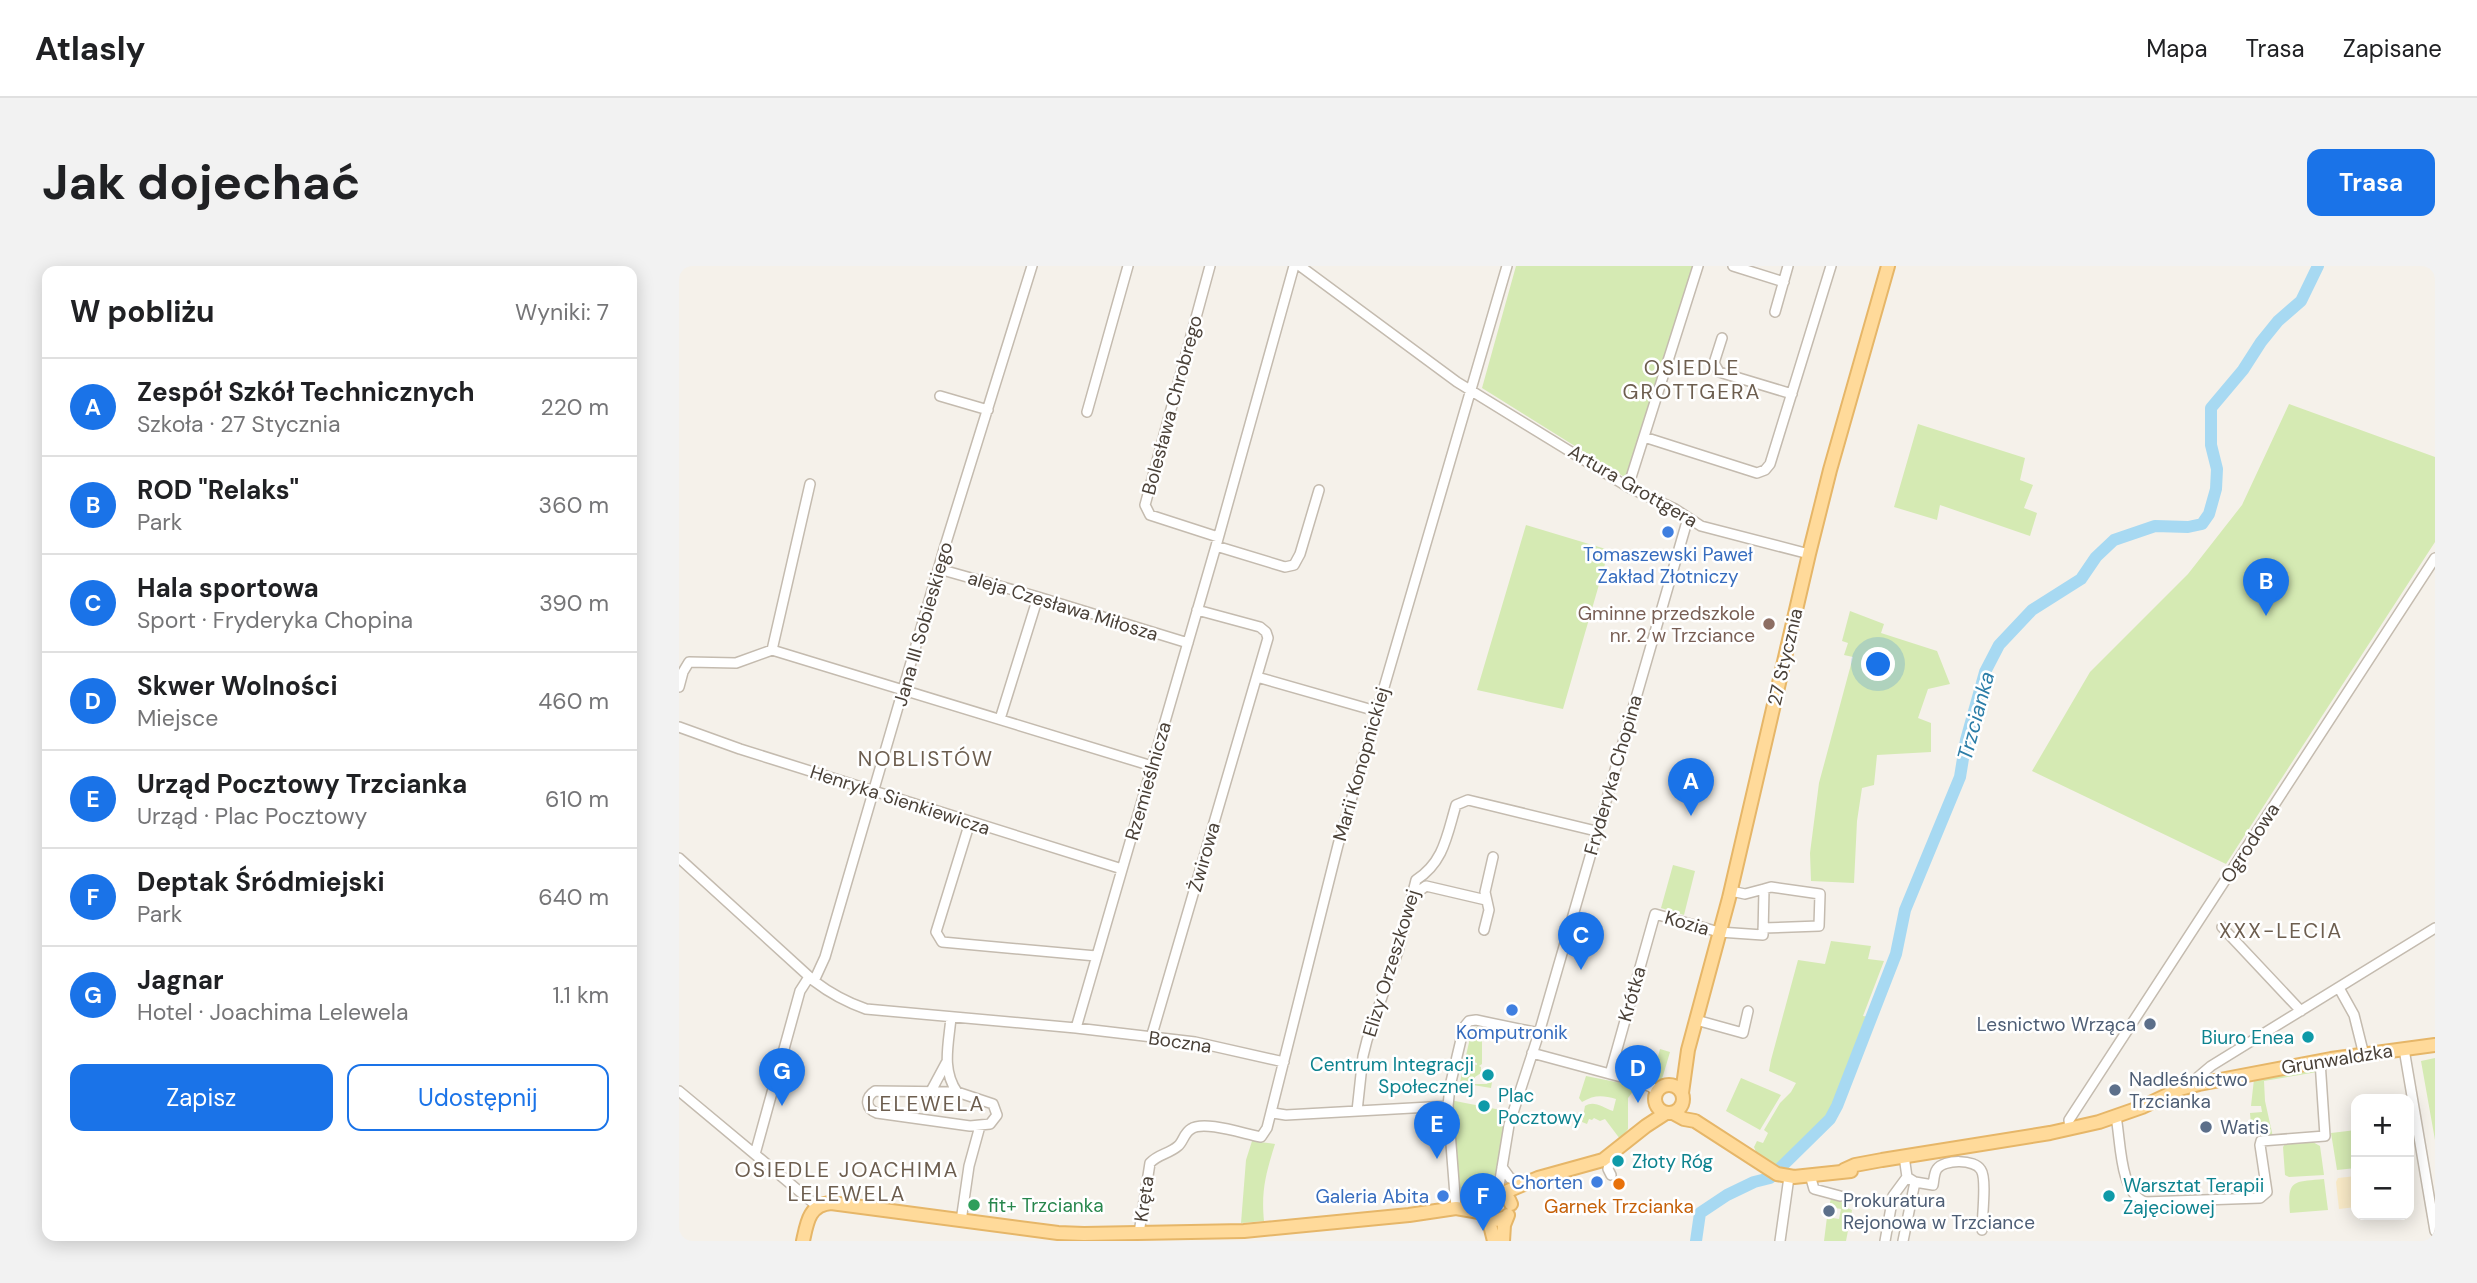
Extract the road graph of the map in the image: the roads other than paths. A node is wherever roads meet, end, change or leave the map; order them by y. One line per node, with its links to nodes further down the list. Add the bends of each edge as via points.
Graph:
1 (1031, 266): 18 (street, Jana III Sobieskiego)
2 (1128, 266): 19 (street)
3 (1210, 266): 25 (street, Bolesława Chrobrego, via 1145,505 1150,515)
4 (1294, 266): 25 (street, Rzemieślnicza)
5 (1300, 266): 15 (street, Artura Grottgera)
6 (1507, 266): 15 (street, Marii Konopnickiej)
7 (1698, 266): 20 (street)
8 (1733, 266): 12 (street)
9 (1788, 266): 12 (street)
10 (1832, 266): 16 (street)
11 (1888, 266): 26 (main road, 27 Stycznia)
12 (1784, 282): 13 (street)
13 (1775, 312)
14 (1723, 338): 16 (street, via 1714,363 1719,372)
15 (1470, 389): 22 (street, Artura Grottgera); 36 (street, Marii Konopnickiej)
16 (1792, 394): 20 (street, via 1770,464 1757,473)
17 (940, 396): 18 (street)
18 (988, 410): 28 (street, Jana III Sobieskiego)
19 (1087, 412)
20 (1644, 437): 22 (street)
21 (810, 484): 32 (street)
22 (1628, 487): 24 (street, Artura Grottgera)
23 (1319, 489): 25 (street, Bolesława Chrobrego, via 1294,565 1285,567)
24 (1688, 518): 26 (street, Artura Grottgera, via 1701,526); 42 (street, Fryderyka Chopina)
25 (1217, 542): 30 (street, Rzemieślnicza)
26 (1809, 554): 49 (main road, 27 Stycznia)
27 (2435, 558): 91 (street, Ogrodowa, via 2069,1120)
28 (939, 569): 29 (street, aleja Czesława Miłosza); 35 (street, Jana III Sobieskiego)
29 (1038, 597): 31 (street, aleja Czesława Miłosza); 37 (street)
30 (1196, 610): 31 (street, Rzemieślnicza); 33 (street, Żwirowa, via 1266,632)
31 (1188, 643): 39 (street, Rzemieślnicza)
32 (772, 650): 34 (street, via 736,663 689,662); 35 (street)
33 (1257, 677): 36 (street); 67 (street, Żwirowa)
34 (679, 687)
35 (904, 690): 37 (street); 40 (street, Jana III Sobieskiego)
36 (1376, 711): 74 (street, Marii Konopnickiej)
37 (1000, 719): 39 (street)
38 (679, 727): 40 (street, Henryka Sienkiewicza)
39 (1152, 766): 45 (street, Rzemieślnicza)
40 (874, 790): 41 (street, Henryka Sienkiewicza); 59 (street, Jana III Sobieskiego, via 825,957)
41 (970, 822): 45 (street, Henryka Sienkiewicza); 58 (street, via 936,932 943,942)
42 (1596, 831): 46 (street, Elizy Orzeszkowej, via 1461,801); 66 (street, Fryderyka Chopina)
43 (1493, 857): 51 (street)
44 (679, 858): 59 (street)
45 (1122, 869): 58 (street, Rzemieślnicza)
46 (1430, 871): 47 (street); 50 (street, Elizy Orzeszkowej, via 1416,880)
47 (1426, 886): 50 (street); 51 (street)
48 (1764, 889): 49 (street, via 1745,894); 54 (street); 54 (street, via 1820,894 1819,926)
49 (1731, 891): 57 (main road, 27 Stycznia)
50 (1411, 897): 84 (street, Elizy Orzeszkowej, via 1365,1048)
51 (1486, 900): 56 (street, via 1489,910)
52 (1655, 914): 57 (street, Kozia); 76 (street, Krótka)
53 (2222, 927): 62 (street)
54 (1763, 928): 57 (street, Kozia, via 1763,935)
55 (2435, 928): 60 (street)
56 (1484, 930)
57 (1719, 932): 64 (main road, 27 Stycznia)
58 (1096, 956): 65 (street, Rzemieślnicza)
59 (811, 979): 63 (street, via 831,994 866,1009); 94 (street, Jana III Sobieskiego, via 800,991)
60 (2339, 988): 62 (street); 72 (street, via 2354,1015)
61 (1748, 1011): 64 (street, via 1743,1033)
62 (2301, 1011): 77 (street, via 2205,1069 2198,1077)
63 (951, 1017): 65 (street); 75 (street)
64 (1696, 1020): 70 (main road, 27 Stycznia)
65 (1076, 1028): 67 (street, Boczna)
66 (1539, 1033): 71 (street); 83 (street, via 1469,1021 1462,1033)
67 (1151, 1038): 74 (street, Boczna, via 1204,1044)
68 (2435, 1045): 69 (main road, Grunwaldzka)
69 (2404, 1049): 72 (main road, Grunwaldzka); 110 (street)
70 (1688, 1050): 81 (main road, 27 Stycznia); 82 (main road, 27 Stycznia)
71 (1532, 1053): 76 (street); 97 (street)
72 (2364, 1055): 73 (main road, Grunwaldzka)
73 (2320, 1061): 77 (main road, Grunwaldzka); 87 (street, via 2325,1136 2261,1141 2267,1192 2260,1198 2138,1199 2124,1171)
74 (1284, 1062): 85 (street, Marii Konopnickiej)
75 (946, 1063): 79 (street); 80 (street)
76 (1610, 1074): 81 (street)
77 (2199, 1084): 87 (main road, Grunwaldzka)
78 (679, 1091): 94 (street)
79 (930, 1091): 80 (street); 89 (street, via 875,1091 867,1104 877,1113)
80 (957, 1092): 89 (street, via 995,1107 996,1119)
81 (1659, 1093): 82 (main road, via 1677,1087); 86 (main road, via 1659,1109); 90 (main road, 27 Stycznia)
82 (1683, 1097): 86 (main road, via 1680,1109); 88 (main road)
83 (1448, 1106): 84 (street); 105 (street)
84 (1357, 1111): 85 (street)
85 (1273, 1113): 92 (street, Marii Konopnickiej)
86 (1670, 1113): 88 (main road); 90 (main road)
87 (2116, 1117): 91 (main road, Grunwaldzka)
88 (1695, 1121): 100 (main road)
89 (980, 1126): 108 (street)
90 (1646, 1126): 95 (main road)
91 (2070, 1129): 93 (main road, Grunwaldzka)
92 (1259, 1137): 111 (street, Kręta, via 1201,1125 1186,1133 1179,1146 1156,1156 1150,1163)
93 (1997, 1142): 98 (main road, Grunwaldzka); 98 (main road, Grunwaldzka, via 1971,1144)
94 (754, 1154): 104 (street)
95 (1611, 1155): 96 (main road); 96 (street, via 1609,1172)
96 (1594, 1164): 101 (main road)
97 (1502, 1167): 101 (street, via 1510,1178); 102 (street)
98 (1907, 1168): 99 (main road, Grunwaldzka); 109 (street, via 1933,1185 1940,1166 1966,1161 1977,1165 1983,1174); 117 (street, via 1893,1196); 118 (street)
99 (1810, 1175): 100 (main road, Grunwaldzka); 103 (street, via 1814,1189)
100 (1785, 1176): 116 (street)
101 (1528, 1182): 102 (main road)
102 (1500, 1196): 105 (main road); 106 (main road, via 1483,1204); 107 (main road, via 1510,1211)
103 (1840, 1196)
104 (817, 1206): 108 (main road, via 839,1203); 113 (main road, via 808,1219)
105 (1456, 1208): 106 (main road); 112 (main road)
106 (1487, 1215): 107 (main road, via 1497,1220); 114 (main road)
107 (1506, 1217): 115 (main road)
108 (961, 1221): 111 (main road, via 1058,1233)
109 (1982, 1230)
110 (2435, 1231)
111 (1139, 1233): 112 (main road)
112 (1254, 1236)
113 (803, 1241)
114 (1494, 1241)
115 (1503, 1241)
116 (1780, 1241)
117 (1885, 1241)
118 (1903, 1241)

